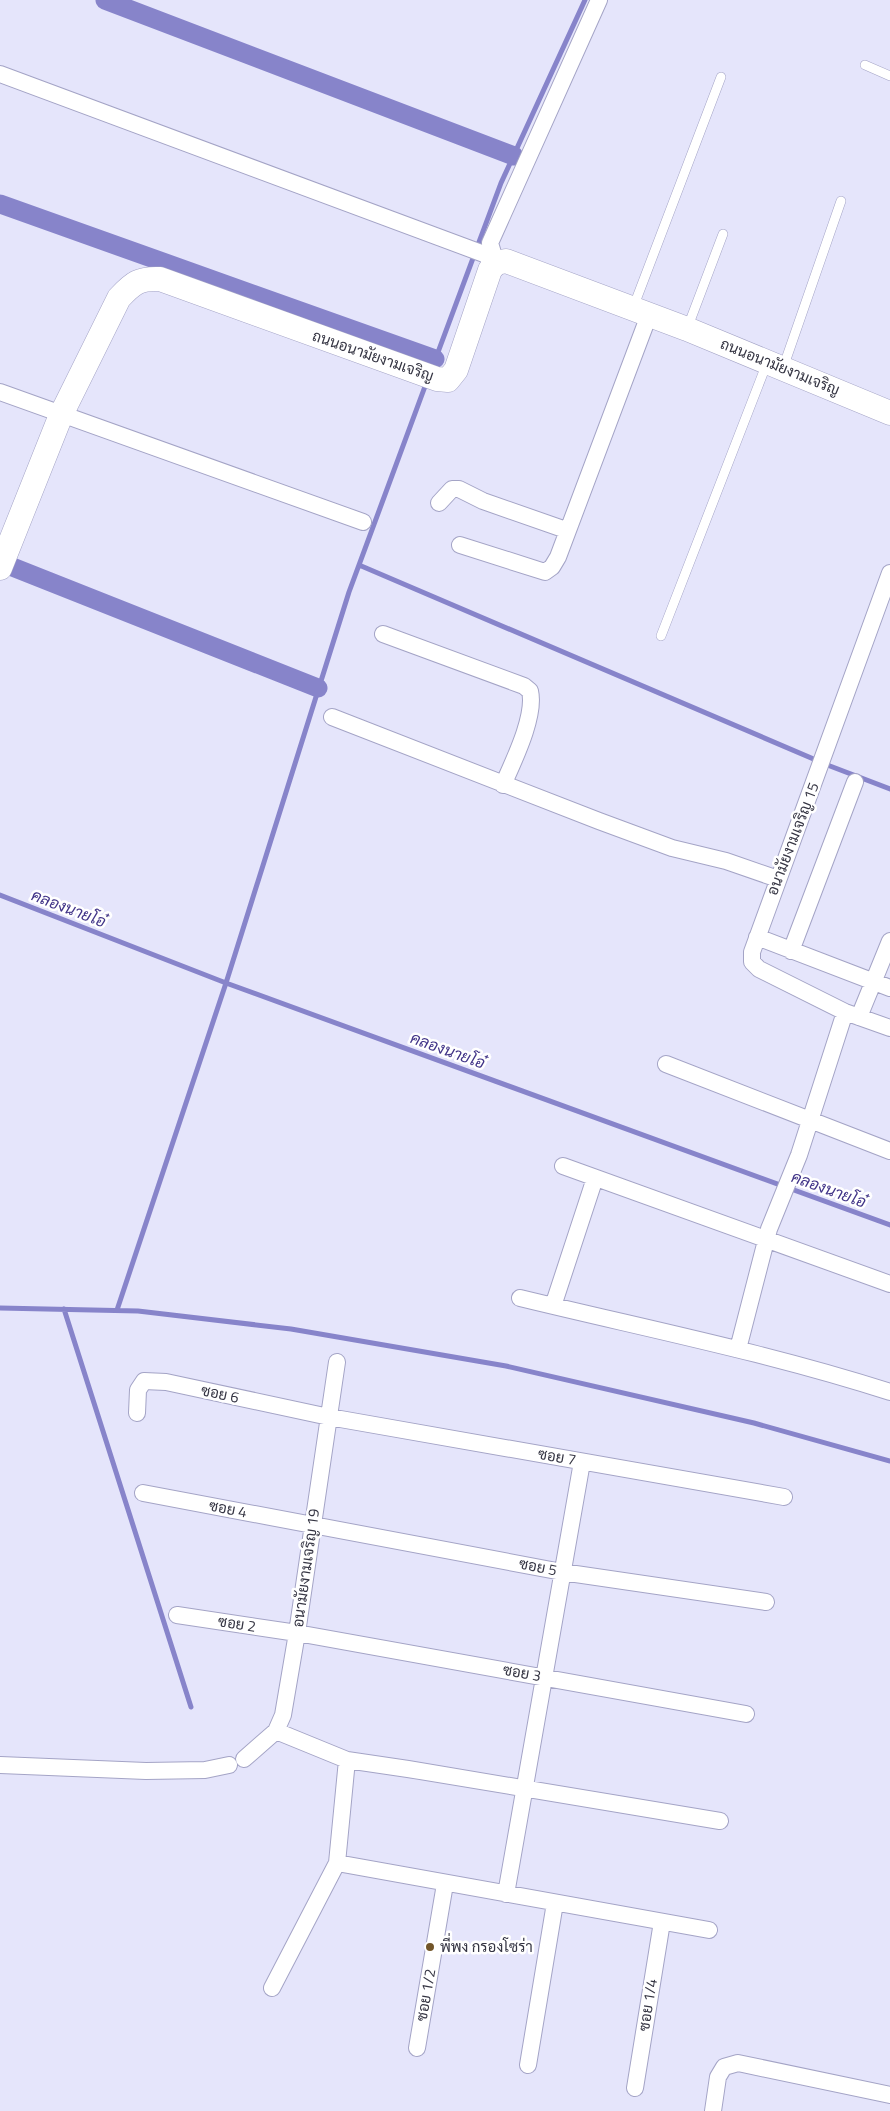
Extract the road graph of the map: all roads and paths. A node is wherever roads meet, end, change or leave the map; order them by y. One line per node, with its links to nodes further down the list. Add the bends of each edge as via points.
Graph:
1 (599, 0): 8 (street, via 490,243)
2 (865, 65): 4 (lane)
3 (0, 74): 8 (street, via 484,254)
4 (890, 76)
5 (720, 77): 9 (lane)
6 (841, 200): 11 (lane)
7 (723, 234): 10 (lane)
8 (496, 263): 9 (street, ถนนอนามัยงามเจริญ, via 506,261); 14 (street, ถนนอนามัยงามเจริญ, via 490,270 456,370 448,380 437,379 160,279 144,279 129,287 119,298)
9 (641, 312): 10 (street, ถนนอนามัยงามเจริญ); 17 (street)
10 (687, 329): 11 (street, ถนนอนามัยงามเจริญ)
11 (775, 366): 13 (street, ถนนอนามัยงามเจริญ); 22 (lane)
12 (0, 392): 14 (street)
13 (890, 413)
14 (61, 415): 16 (street); 19 (street, ถนนอนามัยงามเจริญ)
15 (440, 504): 17 (street, via 452,489 459,489 483,501)
16 (363, 522)
17 (566, 530): 18 (street, via 558,557 545,572)
18 (460, 545)
19 (0, 568)
20 (890, 573): 26 (street, อนามัยงามเจริญ 15)
21 (384, 634): 25 (street, via 530,691 531,706 521,744)
22 (661, 636)
23 (332, 717): 25 (street)
24 (855, 782): 29 (street)
25 (503, 785): 26 (street, via 672,848 726,860)
26 (778, 879): 27 (street, อนามัยงามเจริญ 15)
27 (757, 937): 29 (street); 32 (street, อนามัยงามเจริญ 15, via 752,962 759,969)
28 (890, 941): 30 (street)
29 (791, 951): 30 (street)
30 (874, 982): 31 (street); 32 (street)
31 (890, 988)
32 (852, 1014): 33 (street, อนามัยงามเจริญ 15); 35 (street)
33 (890, 1028)
34 (666, 1064): 35 (street)
35 (811, 1120): 36 (street); 39 (street)
36 (890, 1151)
37 (563, 1166): 38 (street)
38 (596, 1178): 39 (street); 42 (street)
39 (766, 1240): 40 (street); 43 (street)
40 (890, 1284)
41 (520, 1298): 42 (street)
42 (553, 1306): 43 (street)
43 (738, 1349): 45 (street, via 836,1374)
44 (337, 1362): 47 (street, อนามัยงามเจริญ 19)
45 (890, 1392)
46 (137, 1413): 47 (street, ซอย 6, via 138,1390 144,1381 166,1382)
47 (329, 1417): 48 (street, ซอย 7); 51 (street, อนามัยงามเจริญ 19)
48 (582, 1462): 50 (street, ซอย 7); 52 (street)
49 (143, 1493): 51 (street, ซอย 4)
50 (784, 1497)
51 (312, 1524): 52 (street, ซอย 5); 55 (street, อนามัยงามเจริญ 19)
52 (562, 1572): 53 (street, ซอย 5); 56 (street)
53 (766, 1602)
54 (177, 1615): 55 (street, ซอย 2)
55 (297, 1633): 56 (street, ซอย 3); 58 (street, อนามัยงามเจริญ 19, via 286,1700)
56 (544, 1678): 57 (street, ซอย 3); 63 (street)
57 (746, 1714)
58 (276, 1731): 59 (street); 60 (street)
59 (244, 1759)
60 (347, 1760): 63 (street); 65 (street)
61 (0, 1765): 62 (street, via 146,1770 206,1770)
62 (229, 1765)
63 (523, 1789): 64 (street); 67 (street)
64 (720, 1821)
65 (337, 1863): 66 (street); 71 (street)
66 (445, 1884): 67 (street); 72 (street, ซอย 1/2)
67 (506, 1894): 68 (street)
68 (555, 1903): 69 (street); 73 (street)
69 (662, 1922): 70 (street); 74 (street, ซอย 1/4)
70 (709, 1930)
71 (272, 1988)
72 (417, 2048)
73 (528, 2065)
74 (635, 2088)
75 (890, 2095): 76 (street, via 738,2063 724,2067 718,2077)
76 (713, 2111)

